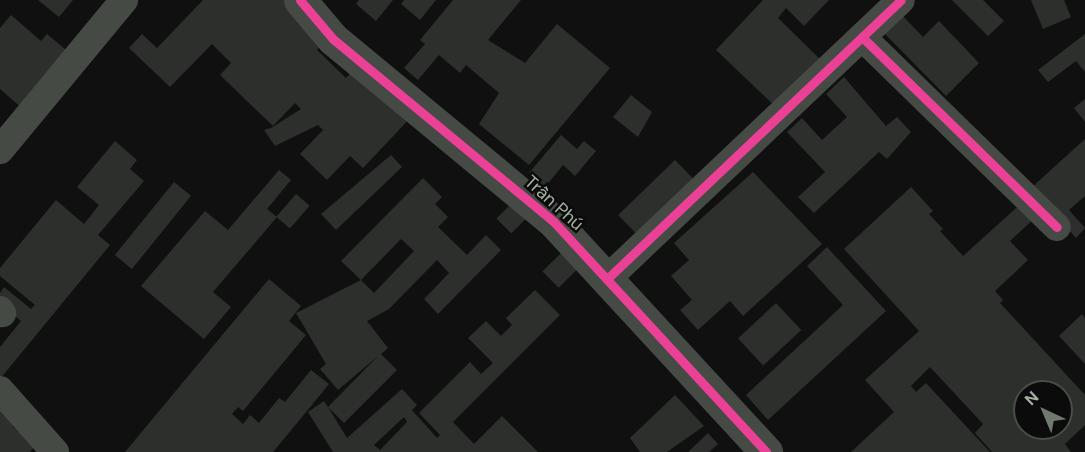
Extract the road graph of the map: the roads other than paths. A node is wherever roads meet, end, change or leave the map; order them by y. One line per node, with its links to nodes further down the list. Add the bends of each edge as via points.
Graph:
1 (124, 0): 5 (street)
2 (300, 0): 7 (street, Trần Phú, via 333,39 554,222)
3 (901, 0): 4 (street)
4 (862, 37): 6 (street); 7 (street)
5 (0, 150)
6 (1057, 227)
7 (609, 278): 10 (street, Trần Phú)
8 (0, 390): 9 (street)
9 (55, 452)
10 (766, 452)

